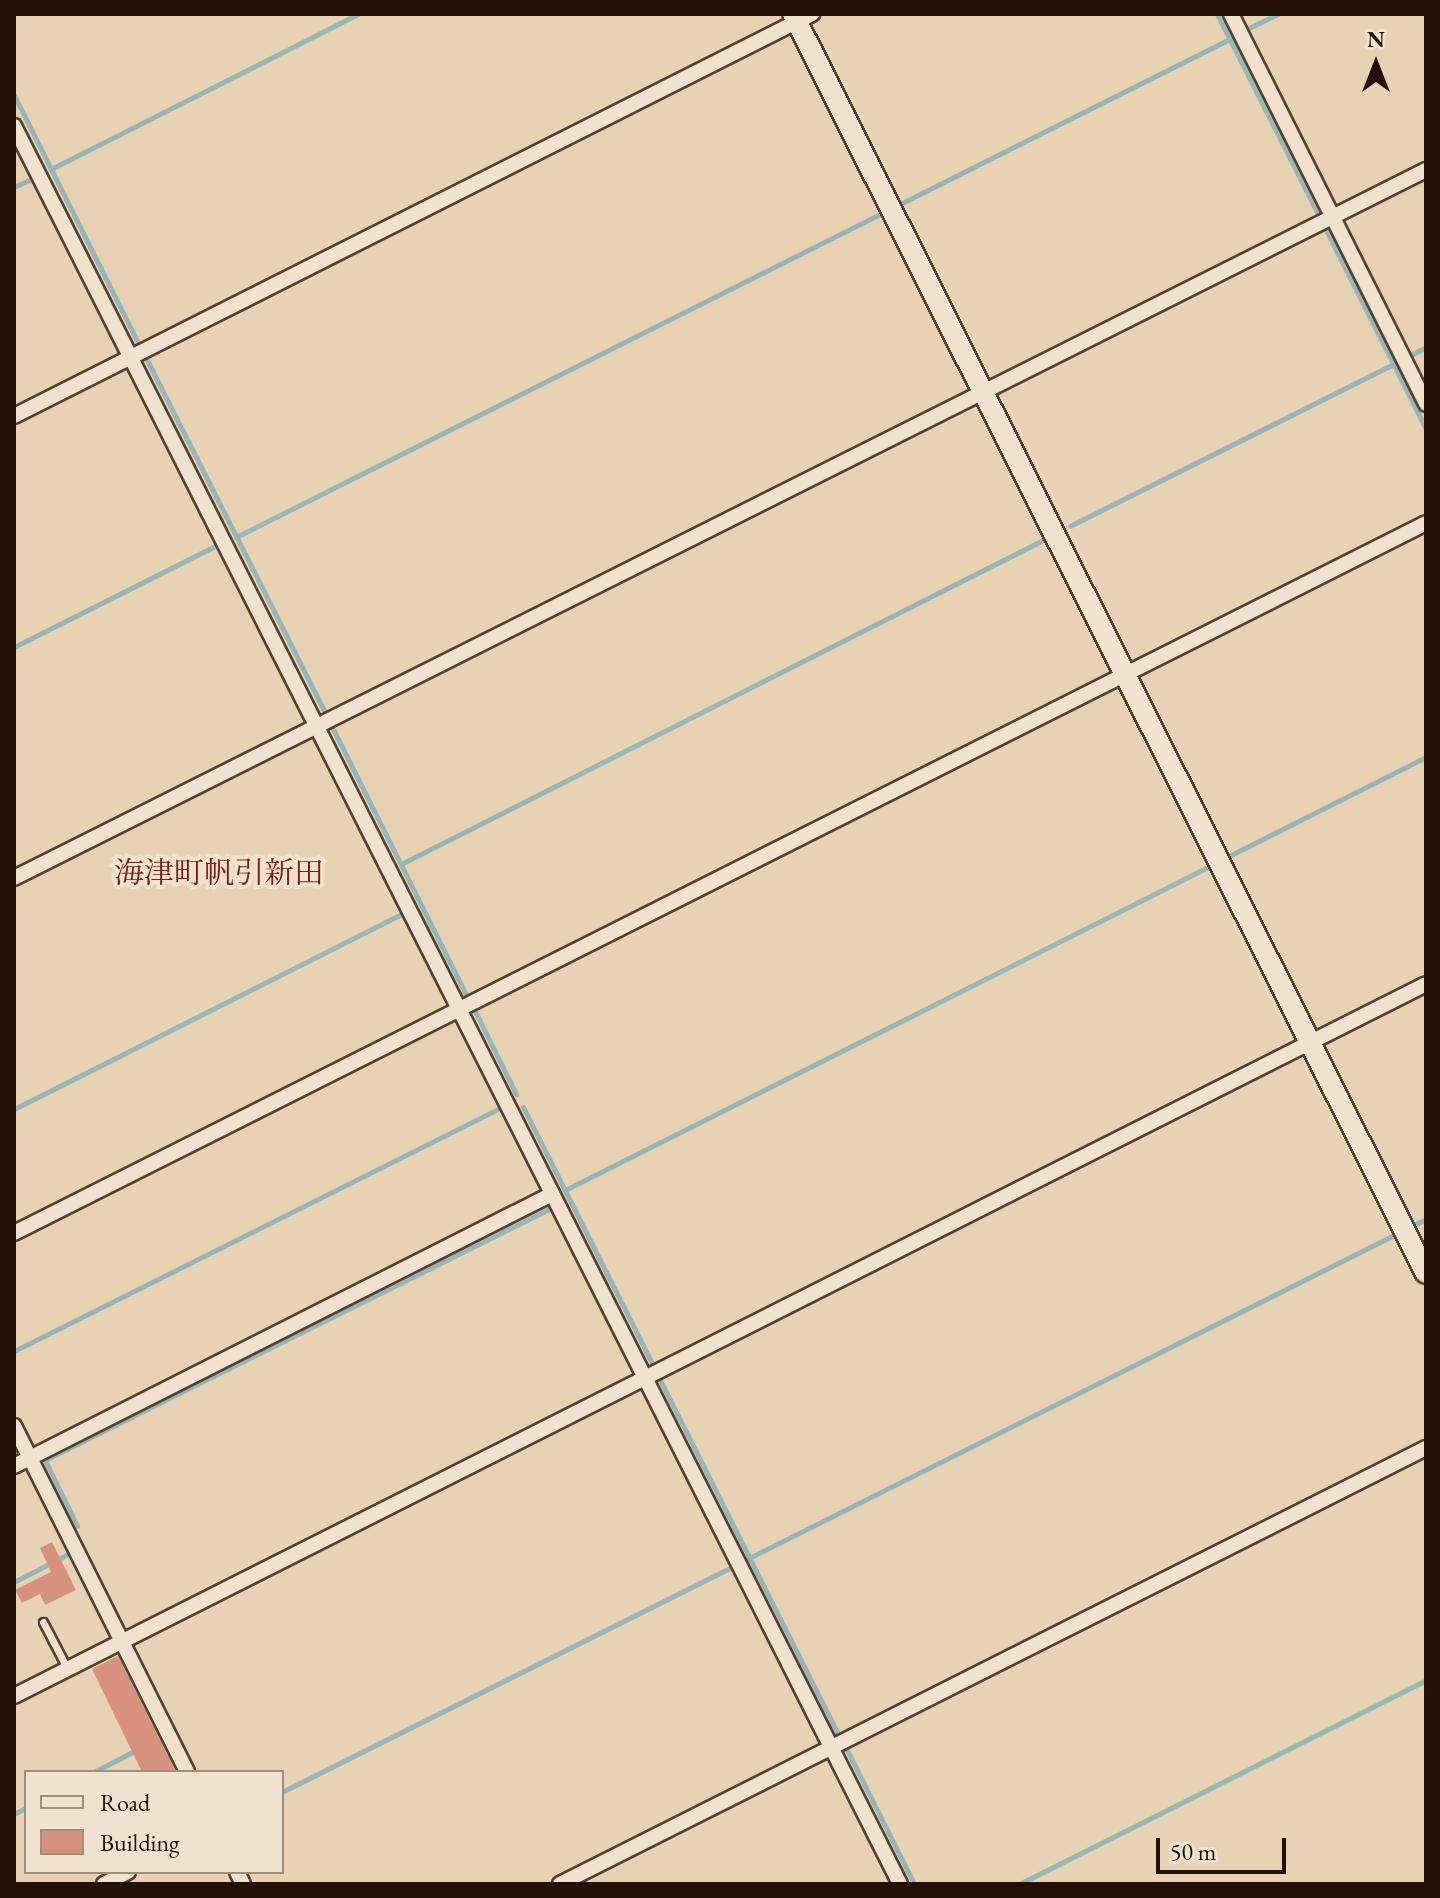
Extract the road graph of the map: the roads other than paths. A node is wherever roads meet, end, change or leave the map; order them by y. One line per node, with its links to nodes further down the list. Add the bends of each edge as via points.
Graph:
1 (1231, 14): 5 (street)
2 (801, 16): 6 (street); 7 (street)
3 (14, 126): 6 (street)
4 (1426, 170): 5 (street)
5 (1332, 217): 7 (street); 8 (street)
6 (131, 357): 9 (street); 12 (street)
7 (981, 392): 11 (street); 12 (street)
8 (1426, 404)
9 (14, 416)
10 (1426, 523): 11 (street)
11 (1124, 674): 15 (street); 16 (street)
12 (317, 725): 13 (street); 15 (street)
13 (14, 878)
14 (1426, 984): 16 (street)
15 (459, 1010): 17 (street); 18 (street)
16 (1310, 1042): 19 (street); 20 (street)
17 (552, 1194): 20 (street); 23 (street)
18 (14, 1233)
19 (1426, 1273)
20 (645, 1378): 26 (street); 29 (street)
21 (14, 1426): 23 (street)
22 (1426, 1448): 29 (street)
23 (30, 1458): 24 (street); 26 (street)
24 (14, 1466)
25 (43, 1622): 27 (lane)
26 (122, 1639): 27 (street); 30 (street)
27 (67, 1668): 28 (street)
28 (14, 1696)
29 (832, 1747): 33 (street); 34 (street)
30 (186, 1770)
31 (124, 1874): 32 (street)
32 (104, 1884)
33 (560, 1884)
34 (900, 1884)

